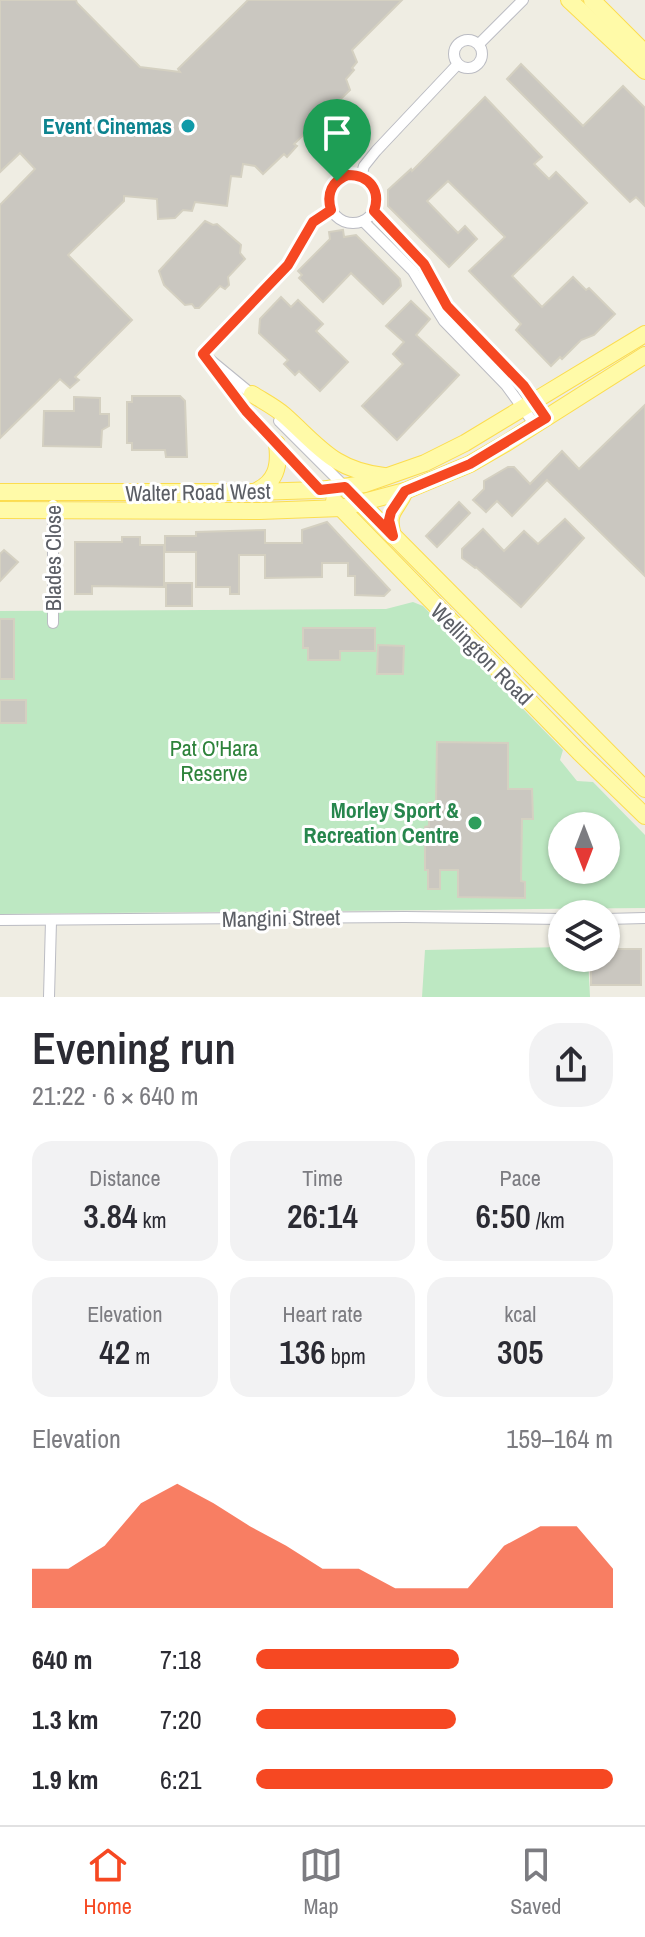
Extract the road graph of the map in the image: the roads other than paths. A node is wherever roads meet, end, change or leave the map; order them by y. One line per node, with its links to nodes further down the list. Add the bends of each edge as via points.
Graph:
1 (523, 0): 4 (street)
2 (569, 0): 7 (main road)
3 (592, 0): 5 (main road)
4 (479, 44): 6 (street, via 478,65); 6 (street, via 460,43 454,53)
5 (645, 53)
6 (458, 64): 8 (street, via 376,151)
7 (645, 71)
8 (361, 176): 9 (street, via 337,181 330,191); 10 (street, via 374,188)
9 (331, 210): 11 (street, via 348,223); 13 (street, via 313,222 288,265)
10 (374, 211): 11 (street); 16 (street, via 424,264 447,306 524,386)
11 (363, 221): 16 (street, via 413,271 444,321)
12 (645, 334): 16 (main road, Walter Road West)
13 (203, 354): 15 (street); 18 (street)
14 (645, 355): 17 (main road, Walter Road West)
15 (252, 394): 19 (main road, via 328,457); 20 (street)
16 (530, 406): 17 (street); 19 (main road, Walter Road West, via 444,454)
17 (540, 421): 22 (main road, Walter Road West, via 470,464)
18 (277, 444): 21 (street); 24 (main road, via 278,468 264,488)
19 (388, 476): 20 (main road, Walter Road West)
20 (345, 487): 21 (main road, Walter Road West); 26 (main road, Wellington Road)
21 (320, 490): 24 (main road, Walter Road West); 27 (main road, Wellington Road)
22 (405, 491): 26 (main road, Walter Road West); 30 (main road, via 391,512)
23 (0, 492): 25 (main road, Walter Road West)
24 (253, 492): 25 (main road, Walter Road West)
25 (53, 493): 29 (street, Blades Close)
26 (360, 502): 27 (main road, Walter Road West); 30 (main road, Wellington Road)
27 (341, 508): 29 (main road, Walter Road West); 33 (main road, Wellington Road)
28 (0, 510): 29 (main road, Walter Road West)
29 (53, 511): 31 (street, Blades Close)
30 (393, 536): 32 (main road, Wellington Road)
31 (53, 623)
32 (645, 789)
33 (645, 816)
34 (645, 918): 36 (street)
35 (548, 919): 38 (street, Mangini Street)
36 (620, 919)
37 (0, 920): 38 (street, Mangini Street)
38 (51, 921): 39 (street)
39 (49, 997)

